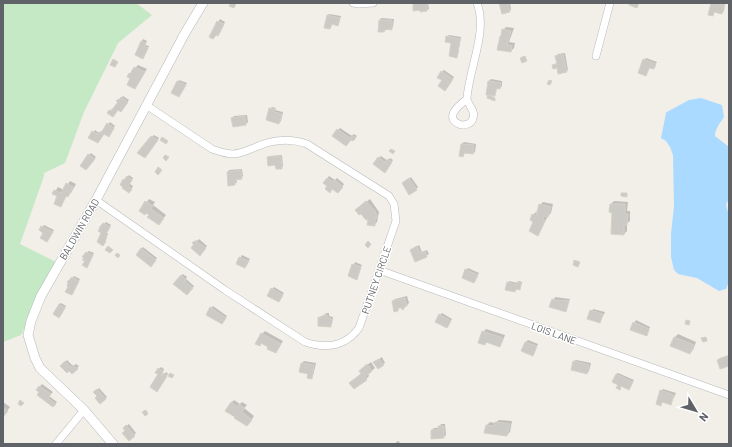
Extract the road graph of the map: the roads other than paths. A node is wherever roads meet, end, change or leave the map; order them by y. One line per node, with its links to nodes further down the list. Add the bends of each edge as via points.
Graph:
1 (203, 3): 8 (street, BALDWIN ROAD)
2 (353, 3): 3 (street)
3 (373, 3)
4 (477, 3): 7 (street, via 479,35)
5 (610, 3): 6 (street)
6 (596, 56)
7 (467, 99)
8 (146, 105): 9 (street, BALDWIN ROAD); 10 (street, PUTNEY CIRCLE, via 221,152 240,153 277,140 297,140 389,196 394,204 396,220)
9 (96, 200): 10 (street, PUTNEY CIRCLE, via 225,290 312,344 335,346 354,334 359,328); 12 (street, BALDWIN ROAD, via 41,296 28,335 34,358 40,368)
10 (379, 270): 11 (street, LOIS LANE)
11 (729, 395)
12 (84, 410): 13 (street); 14 (street, BALDWIN ROAD)
13 (56, 444)
14 (113, 444)

